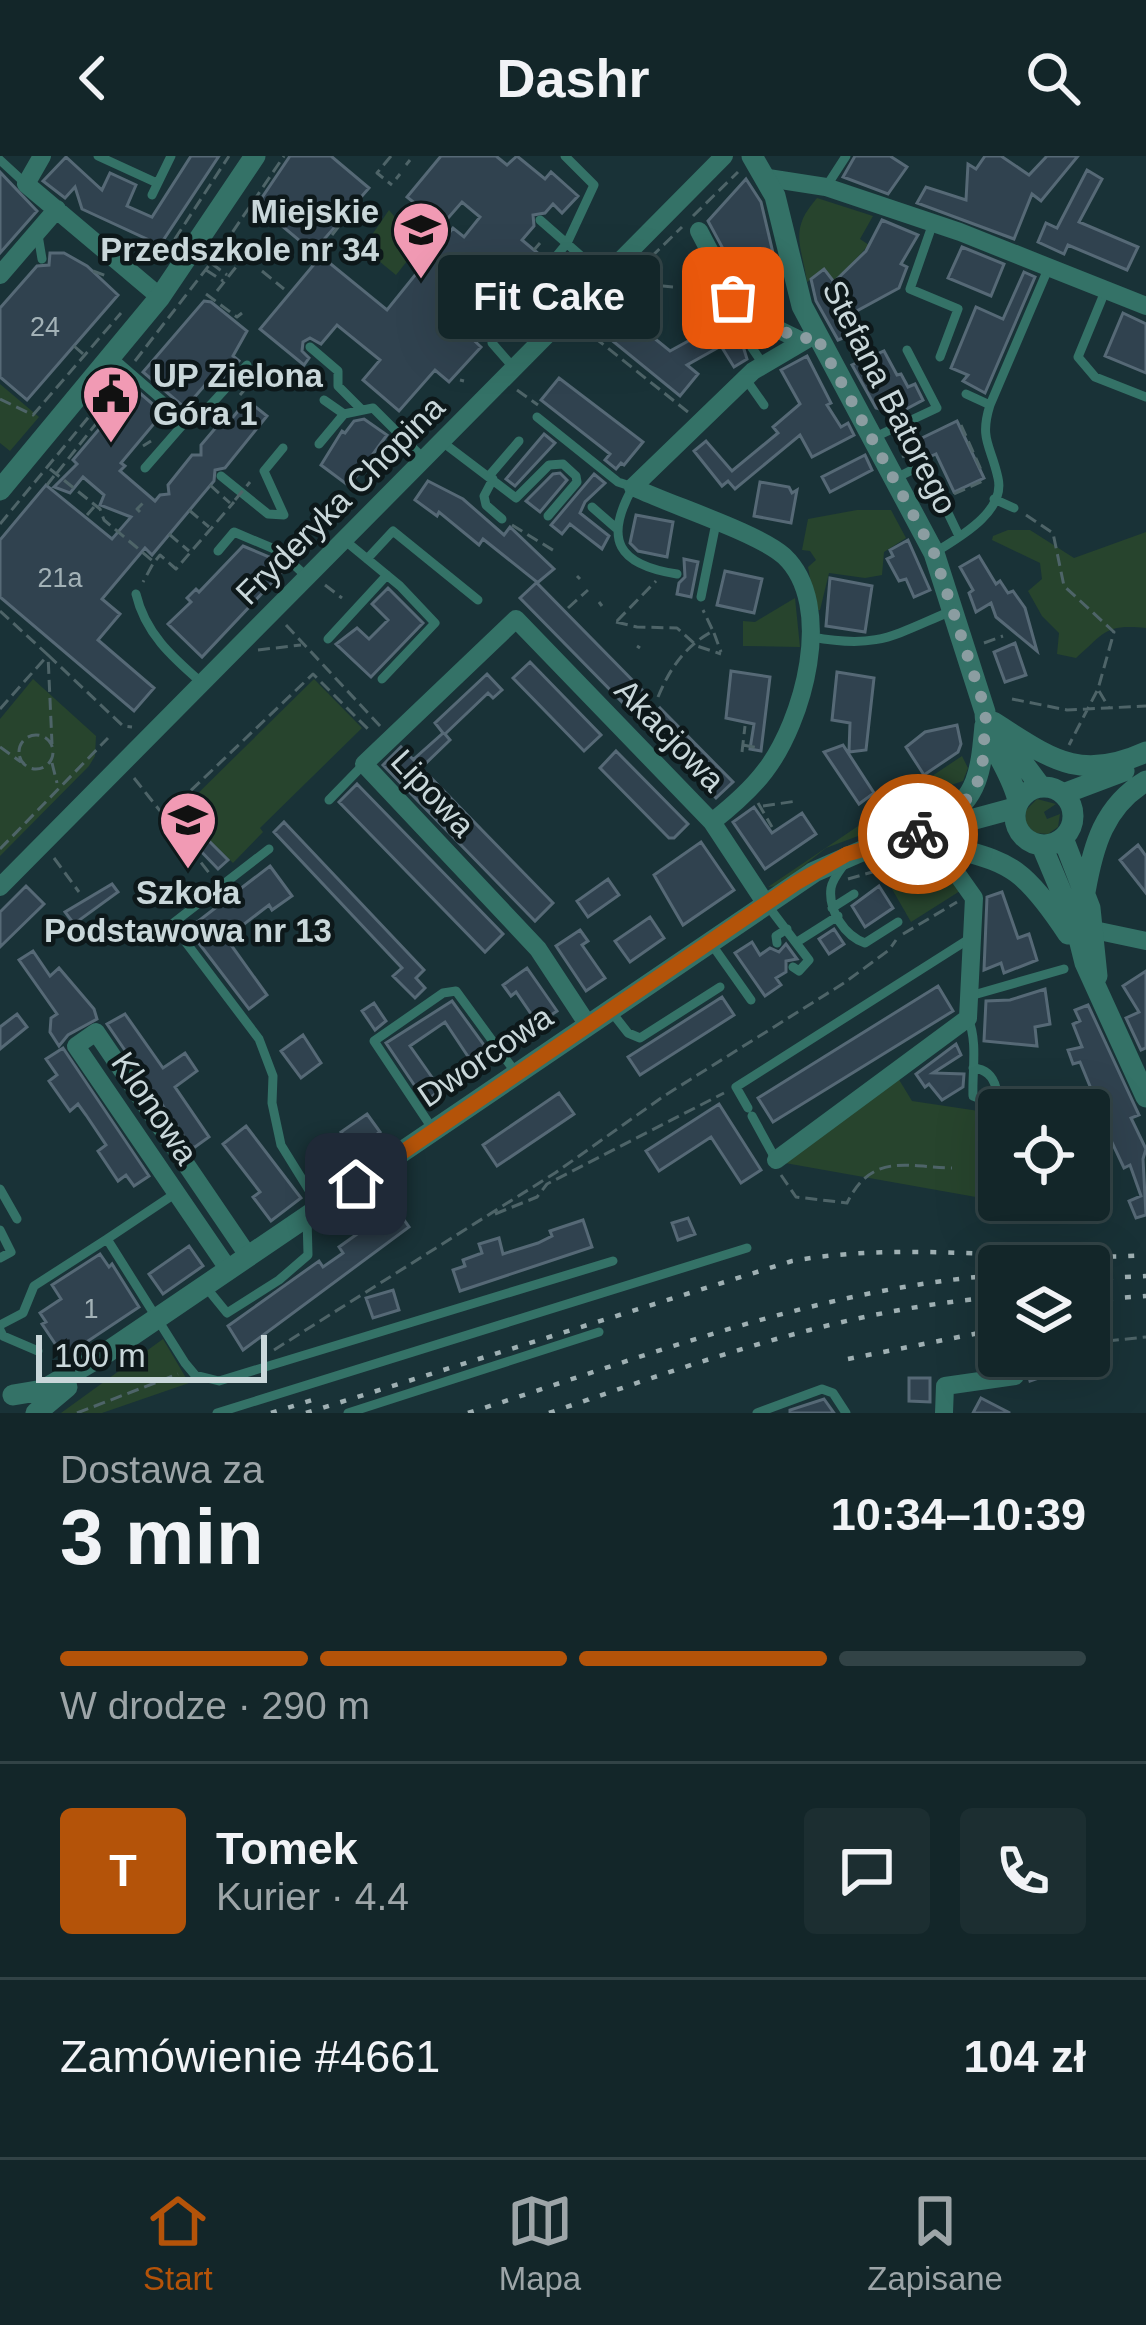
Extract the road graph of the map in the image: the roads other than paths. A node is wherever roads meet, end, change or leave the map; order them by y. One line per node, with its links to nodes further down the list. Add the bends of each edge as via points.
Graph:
1 (42, 156): 13 (street)
2 (98, 156): 10 (lane)
3 (171, 156): 12 (lane)
4 (255, 156): 27 (street)
5 (565, 156): 21 (lane, via 594,185)
6 (724, 156): 25 (street, Fryderyka Chopina)
7 (752, 156): 11 (street, Stefana Batorego)
8 (846, 156): 14 (lane)
9 (0, 160): 13 (lane)
10 (122, 160): 12 (lane)
11 (768, 178): 14 (street); 30 (street, Stefana Batorego)
12 (157, 183): 15 (lane)
13 (26, 184): 16 (street)
14 (826, 187): 18 (street)
15 (152, 194)
16 (57, 209): 19 (street); 27 (street)
17 (540, 220): 21 (lane)
18 (933, 223): 23 (street); 33 (lane, via 910,289 958,309)
19 (39, 230): 22 (lane); 24 (street)
20 (699, 231): 29 (street, via 739,307)
21 (567, 243): 25 (lane); 36 (lane, via 491,335)
22 (42, 259)
23 (1049, 266): 26 (street); 43 (lane)
24 (0, 275)
25 (604, 277): 36 (street, Fryderyka Chopina)
26 (1106, 289): 28 (street); 40 (lane, via 1078,357 1095,377)
27 (160, 297): 37 (street)
28 (1146, 307)
29 (773, 325): 30 (street); 34 (lane, via 752,348)
30 (808, 338): 34 (street); 48 (street, Stefana Batorego)
31 (310, 347): 44 (lane, via 338,371 338,386)
32 (907, 350): 48 (lane, via 937,408)
33 (940, 357)
34 (763, 364): 38 (street)
35 (247, 365): 47 (lane, via 195,422)
36 (513, 367): 50 (street, Fryderyka Chopina)
37 (124, 368): 47 (lane); 61 (street)
38 (745, 378): 42 (lane); 60 (street)
39 (966, 394): 43 (lane)
40 (1146, 397)
41 (324, 400): 45 (lane)
42 (764, 405)
43 (990, 405): 62 (lane, via 983,426 1000,481)
44 (362, 410): 45 (lane); 55 (lane, via 373,408)
45 (344, 414): 52 (lane)
46 (537, 417): 60 (lane)
47 (186, 421): 49 (lane)
48 (873, 437): 57 (street, Stefana Batorego)
49 (171, 438): 53 (lane); 56 (lane)
50 (441, 441): 55 (street, Fryderyka Chopina); 59 (lane)
51 (519, 442): 59 (lane)
52 (319, 444)
53 (184, 448)
54 (283, 448): 58 (lane, via 264,471 284,515 268,514)
55 (424, 458): 70 (street, Fryderyka Chopina)
56 (146, 468)
57 (897, 468): 69 (lane, via 927,470); 72 (street, Stefana Batorego)
58 (221, 476)
59 (491, 478): 65 (lane, via 516,498 549,465 563,464 577,482); 66 (lane, via 486,505)
60 (633, 487): 67 (street); 68 (lane)
61 (0, 490)
62 (994, 499): 64 (lane); 69 (lane)
63 (592, 507): 68 (lane)
64 (1014, 508)
65 (548, 516)
66 (502, 519)
67 (716, 523): 78 (lane); 82 (street, via 769,545 793,566)
68 (616, 528): 74 (lane, via 626,556)
69 (959, 536): 72 (lane)
70 (343, 539): 73 (lane); 76 (street, Fryderyka Chopina)
71 (218, 551): 76 (lane, via 234,532 278,551)
72 (934, 553): 80 (street, Stefana Batorego)
73 (367, 559): 75 (lane); 79 (lane, via 394,531)
74 (673, 573)
75 (387, 575): 83 (lane); 84 (lane, via 435,623)
76 (315, 580): 85 (street, Fryderyka Chopina)
77 (136, 594): 85 (lane, via 151,634)
78 (701, 597)
79 (478, 599)
80 (954, 610): 82 (lane, via 863,644); 86 (street, Stefana Batorego)
81 (516, 620): 88 (street, Lipowa); 94 (street, Akacjowa)
82 (812, 637): 94 (street, via 795,715 754,798)
83 (328, 639)
84 (382, 679)
85 (202, 682): 100 (street, Fryderyka Chopina)
86 (988, 719): 87 (street, via 1075,766); 90 (street, Stefana Batorego); 92 (street, Stefana Batorego); 95 (street, via 982,771 968,801)
87 (1146, 756): 90 (street)
88 (364, 764): 91 (lane); 122 (street, Lipowa, via 538,950)
89 (1146, 777): 93 (street); 101 (street, via 1103,826)
90 (1052, 791): 92 (street, via 1029,791); 93 (street)
91 (329, 800)
92 (1017, 813): 95 (street, Dworcowa); 96 (street, via 1028,841); 97 (street, Dworcowa)
93 (1073, 816): 96 (street)
94 (712, 822): 103 (street, Akacjowa)
95 (915, 836): 97 (street, Dworcowa); 99 (street, Dworcowa)
96 (1053, 842): 101 (street); 106 (street)
97 (949, 846): 108 (street, via 955,872 972,892); 113 (street, via 1020,872)
98 (269, 849): 130 (lane, via 172,924 259,1039 273,1076 281,1145)
99 (851, 853): 103 (street, Dworcowa); 104 (lane, via 831,885)
100 (0, 887)
101 (1085, 892): 106 (street)
102 (854, 894): 104 (lane)
103 (766, 904): 107 (lane); 110 (street, Dworcowa)
104 (835, 912): 105 (lane, via 852,938 866,943); 111 (lane)
105 (898, 922)
106 (1085, 928): 109 (street); 113 (street); 116 (street)
107 (788, 929): 111 (lane); 112 (lane)
108 (974, 936): 118 (street); 127 (lane, via 736,1087)
109 (1146, 941)
110 (710, 942): 119 (lane); 120 (street, Dworcowa)
111 (796, 942): 114 (lane, via 809,960)
112 (776, 943)
113 (1082, 951): 116 (street)
114 (794, 968)
115 (1064, 969): 118 (lane)
116 (1096, 982): 125 (street)
117 (720, 987): 120 (lane, via 640,1038)
118 (970, 996): 121 (street)
119 (751, 1000)
120 (610, 1010): 122 (street, Dworcowa)
121 (968, 1018): 123 (lane); 127 (street)
122 (588, 1025): 124 (street, Dworcowa)
123 (973, 1068)
124 (517, 1075): 126 (street, Dworcowa); 126 (lane, via 456,992 443,993 374,1041)
125 (1146, 1096)
126 (434, 1131): 130 (street, Dworcowa)
127 (776, 1160)
128 (0, 1189): 131 (lane)
129 (176, 1193): 133 (lane); 135 (street, Klonowa, via 76,1046 96,1033); 138 (street, Klonowa)
130 (313, 1213): 135 (street, Dworcowa); 139 (lane, via 308,1255 264,1291 227,1313)
131 (17, 1219)
132 (0, 1230): 136 (lane, via 11,1252)
133 (107, 1240): 140 (lane); 141 (lane, via 34,1286 23,1313)
134 (747, 1248): 148 (lane)
135 (249, 1257): 138 (street, Dworcowa)
136 (0, 1258)
137 (613, 1261): 140 (lane, via 219,1381 191,1369)
138 (229, 1270): 139 (street, Dworcowa)
139 (206, 1286): 140 (street, Dworcowa)
140 (159, 1318): 144 (street, Dworcowa)
141 (0, 1328): 143 (lane)
142 (599, 1332): 149 (lane)
143 (38, 1351)
144 (104, 1355): 146 (street, Dworcowa); 147 (street, Dworcowa)
145 (1009, 1377): 152 (street, via 945,1387)
146 (12, 1399)
147 (35, 1413)
148 (217, 1413)
149 (348, 1413)
150 (757, 1413): 151 (lane, via 822,1389)
151 (846, 1413)
152 (944, 1413)

